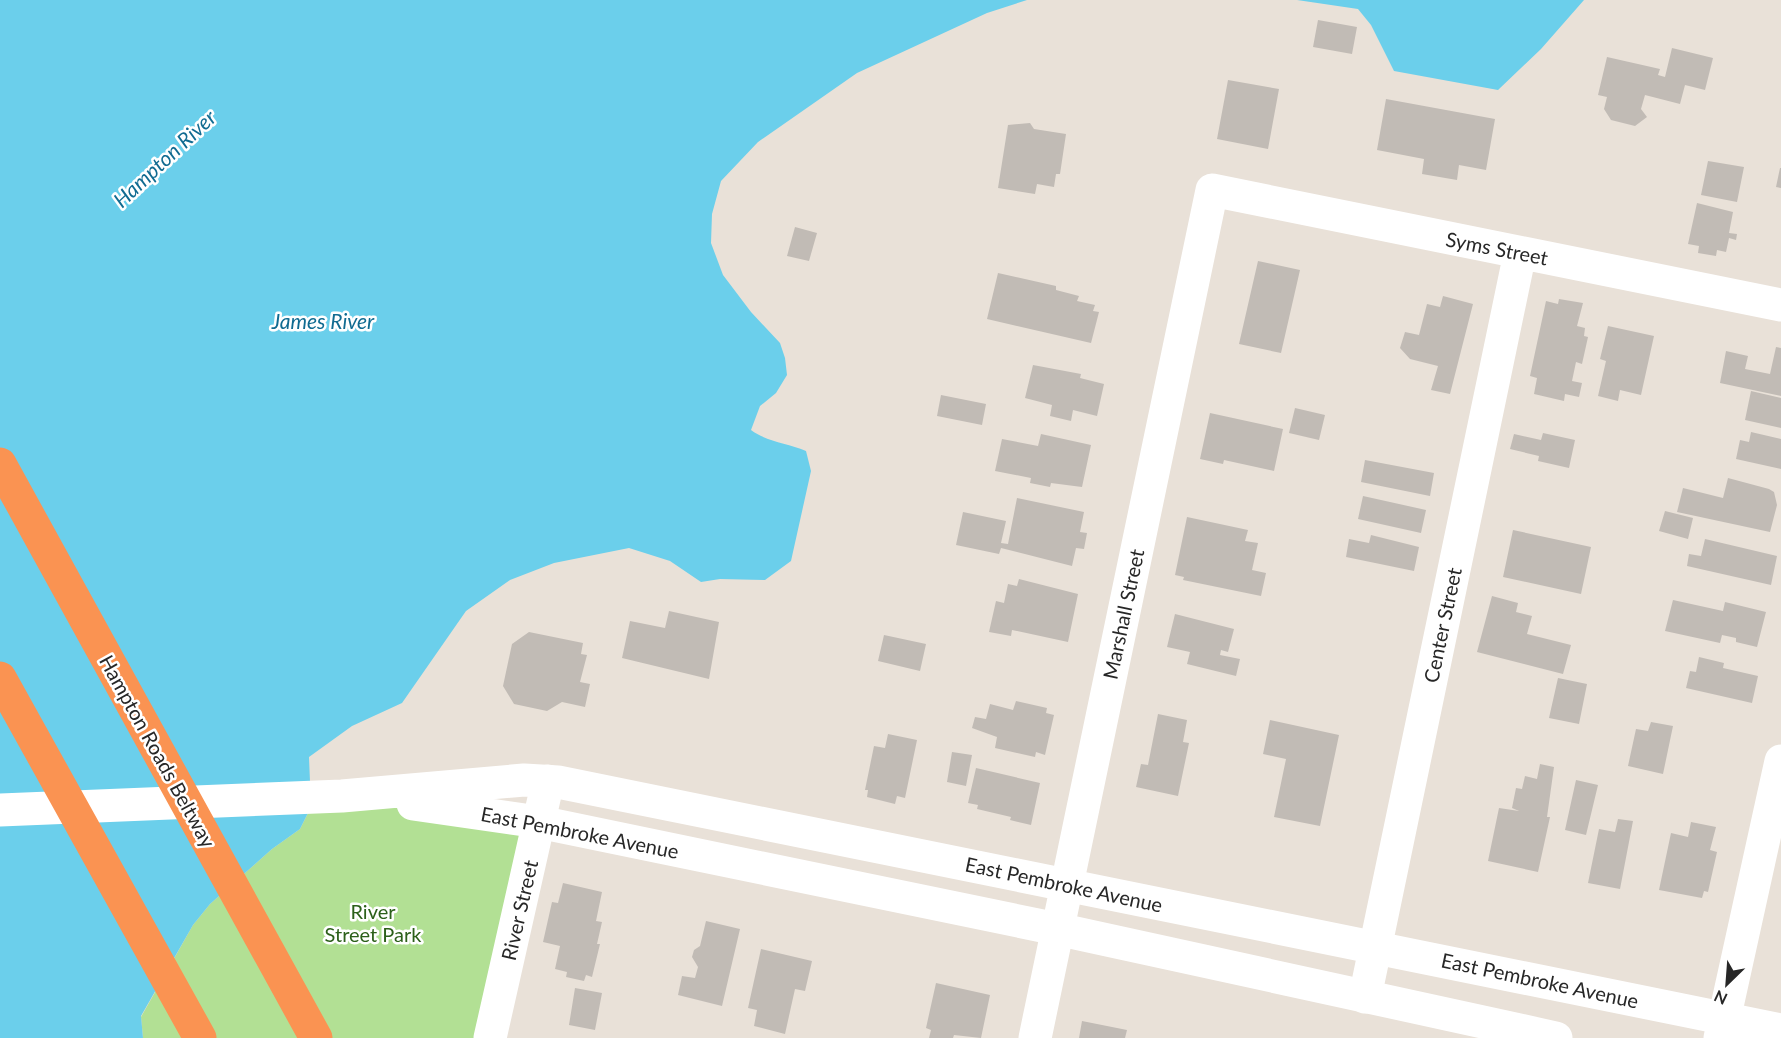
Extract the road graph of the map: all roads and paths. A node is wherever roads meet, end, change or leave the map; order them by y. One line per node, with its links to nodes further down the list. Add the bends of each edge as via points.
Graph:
1 (1212, 190): 2 (main road, Syms Street); 11 (main road, Marshall Street)
2 (1520, 253): 3 (main road, Syms Street); 13 (main road, Center Street)
3 (1781, 305)
4 (0, 464): 18 (highway, Hampton Roads Beltway)
5 (0, 678): 17 (highway)
6 (1781, 761): 15 (main road)
7 (548, 781): 8 (main road, East Pembroke Avenue); 10 (main road, River Street); 11 (main road, East Pembroke Avenue, via 594,787)
8 (342, 796): 9 (main road, East Pembroke Avenue); 10 (main road, East Pembroke Avenue)
9 (0, 810)
10 (539, 822): 12 (main road, East Pembroke Avenue); 19 (main road, River Street)
11 (1067, 885): 12 (main road, Marshall Street); 13 (main road, East Pembroke Avenue)
12 (1057, 929): 14 (main road, East Pembroke Avenue); 20 (main road, Marshall Street)
13 (1376, 947): 14 (main road, Center Street); 15 (main road, East Pembroke Avenue)
14 (1365, 997): 21 (main road, East Pembroke Avenue)
15 (1723, 1028): 16 (main road, East Pembroke Avenue)
16 (1781, 1030)
17 (200, 1038)
18 (316, 1038)
19 (490, 1038)
20 (1035, 1038)
21 (1556, 1038)

